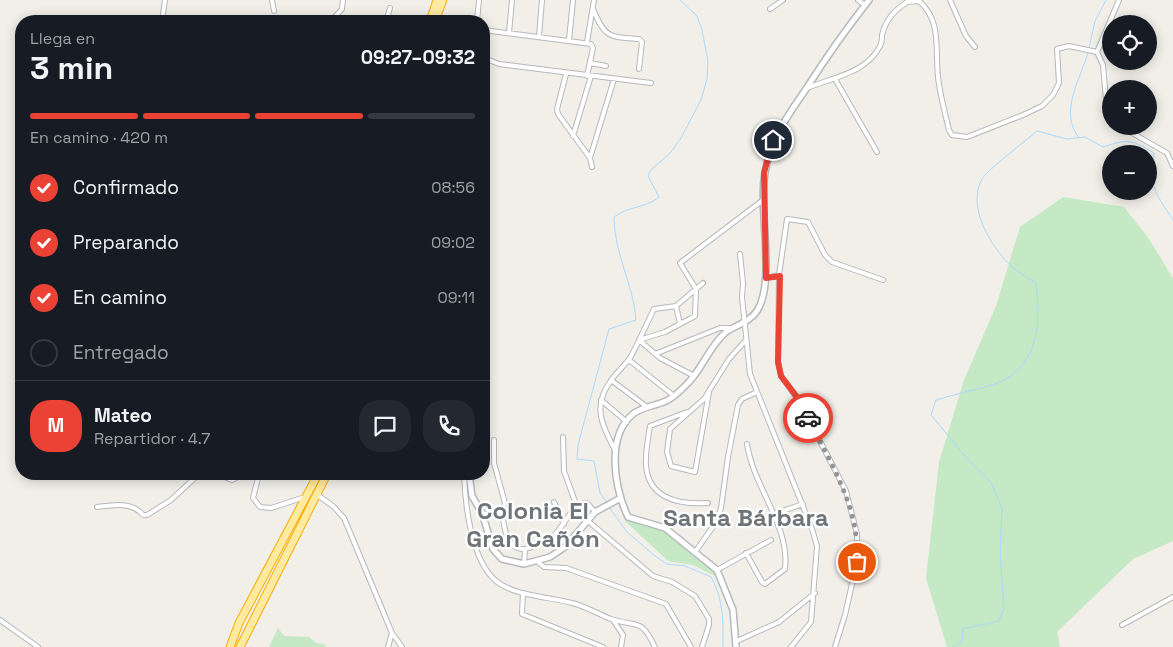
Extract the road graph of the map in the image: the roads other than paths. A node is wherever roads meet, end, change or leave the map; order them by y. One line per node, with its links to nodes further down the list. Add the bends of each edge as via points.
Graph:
1 (165, 0): 21 (street)
2 (272, 0): 20 (street)
3 (342, 0): 22 (street, via 342,9)
4 (437, 0): 24 (highway)
5 (443, 0): 25 (highway)
6 (479, 0): 26 (street)
7 (512, 0): 28 (street)
8 (542, 0): 29 (street)
9 (573, 0): 30 (street)
10 (594, 0): 18 (street)
11 (783, 0): 19 (street)
12 (858, 0): 16 (street)
13 (869, 0): 16 (street)
14 (950, 0): 32 (street, via 966,36)
15 (1119, 0): 33 (street)
16 (865, 6): 44 (street)
17 (390, 8): 23 (street)
18 (593, 9): 31 (street); 37 (street, via 606,34 639,38 642,42)
19 (770, 9)
20 (274, 11)
21 (163, 15)
22 (336, 15)
23 (388, 15)
24 (432, 15)
25 (438, 15)
26 (478, 15)
27 (490, 30): 28 (street)
28 (509, 32): 29 (street)
29 (539, 36): 30 (street)
30 (569, 40): 31 (street)
31 (586, 42): 35 (street, via 593,48)
32 (975, 47)
33 (1098, 52): 41 (street, via 1069,46 1057,49 1059,83 1042,106 967,137 952,135 949,130 938,77 935,24 929,10 919,1 907,2 887,19 880,46 873,57); 42 (street)
34 (490, 60): 38 (street)
35 (590, 63): 36 (street); 39 (street)
36 (606, 66)
37 (639, 69)
38 (566, 74): 39 (street); 46 (street, via 557,109)
39 (589, 76): 40 (street); 46 (street)
40 (614, 79): 43 (street); 48 (street)
41 (835, 79): 44 (street); 47 (street)
42 (1104, 80)
43 (651, 83)
44 (807, 88): 51 (street, via 773,140 764,173)
45 (1135, 135): 50 (street, via 1168,154)
46 (573, 136): 48 (street)
47 (877, 152)
48 (590, 158): 49 (street)
49 (592, 166)
50 (1173, 166)
51 (763, 200): 54 (street); 57 (street, via 680,263)
52 (740, 254): 59 (street)
53 (780, 276): 54 (street); 55 (street, via 787,219 794,219 808,222 832,262); 125 (street, via 776,340 781,376 800,401 846,491 857,534 857,562)
54 (766, 278): 59 (street, via 758,310)
55 (883, 280)
56 (703, 283): 57 (street)
57 (696, 289): 58 (street); 60 (street, via 695,316)
58 (676, 306): 60 (street); 62 (street, via 654,309)
59 (745, 322): 61 (street); 63 (street)
60 (680, 324): 62 (street)
61 (734, 328): 64 (street, via 720,328); 66 (street, via 713,347)
62 (639, 340): 64 (street); 65 (street)
63 (747, 340): 68 (street, via 729,359); 69 (street, via 750,374)
64 (655, 354): 66 (street)
65 (629, 360): 67 (street); 70 (street)
66 (694, 376): 70 (street)
67 (611, 380): 71 (street); 72 (street)
68 (709, 392): 73 (street); 73 (street, via 695,472 670,465 667,452 670,429)
69 (757, 392): 90 (street); 101 (street, via 742,399 738,405 721,508 717,521)
70 (674, 396): 72 (street)
71 (601, 400): 74 (street); 78 (street, via 602,426)
72 (647, 407): 74 (street, via 632,414)
73 (691, 411): 89 (street, via 650,426 646,468 655,489 664,498 690,504)
74 (627, 422): 78 (street, via 617,440)
75 (563, 437): 91 (street, via 564,471)
76 (494, 440): 94 (street, via 494,463 506,503)
77 (747, 444): 96 (street, via 759,486)
78 (616, 452): 87 (street)
79 (193, 480): 92 (street, via 171,500 147,515 126,505)
80 (258, 480): 86 (street, via 253,498 260,507 271,508)
81 (315, 480): 86 (highway)
82 (324, 480): 85 (highway)
83 (464, 480): 107 (street, via 474,541 484,568 497,582)
84 (469, 480): 95 (street, via 472,496)
85 (316, 494): 112 (street, via 344,518); 116 (highway)
86 (305, 497): 115 (highway)
87 (618, 500): 93 (street); 101 (street, via 631,519 665,528)
88 (554, 502): 98 (street)
89 (708, 502)
90 (803, 504): 96 (street); 106 (street, via 817,546)
91 (577, 506): 93 (street, via 585,502); 98 (street)
92 (97, 508)
93 (598, 510): 97 (street)
94 (501, 511): 95 (street); 100 (street, via 506,534 513,546)
95 (482, 513): 104 (street, via 493,549 502,559)
96 (774, 514): 102 (street, via 783,537 785,569 765,584)
97 (588, 521): 103 (street, via 565,547); 123 (street, via 653,576 672,582 695,596 709,619)
98 (564, 524): 100 (street, via 546,541)
99 (771, 540): 102 (street)
100 (525, 550): 104 (street)
101 (695, 552): 105 (street)
102 (746, 553): 105 (street)
103 (538, 562): 104 (street); 122 (street, via 544,567 566,568 660,600 671,610)
104 (524, 564)
105 (717, 570): 113 (street, via 733,610)
106 (814, 592): 113 (street, via 779,622); 124 (street, via 811,622)
107 (523, 593): 110 (street, via 574,603); 119 (street, via 522,614)
108 (1173, 597): 111 (street)
109 (0, 620): 114 (street)
110 (613, 620): 120 (street, via 623,635); 121 (street, via 638,624)
111 (1122, 625)
112 (392, 633): 117 (street); 118 (street)
113 (736, 644)
114 (38, 647)
115 (230, 647)
116 (240, 647)
117 (388, 647)
118 (402, 647)
119 (603, 647)
120 (621, 647)
121 (655, 647)
122 (691, 647)
123 (702, 647)
124 (791, 647)
125 (835, 647)

